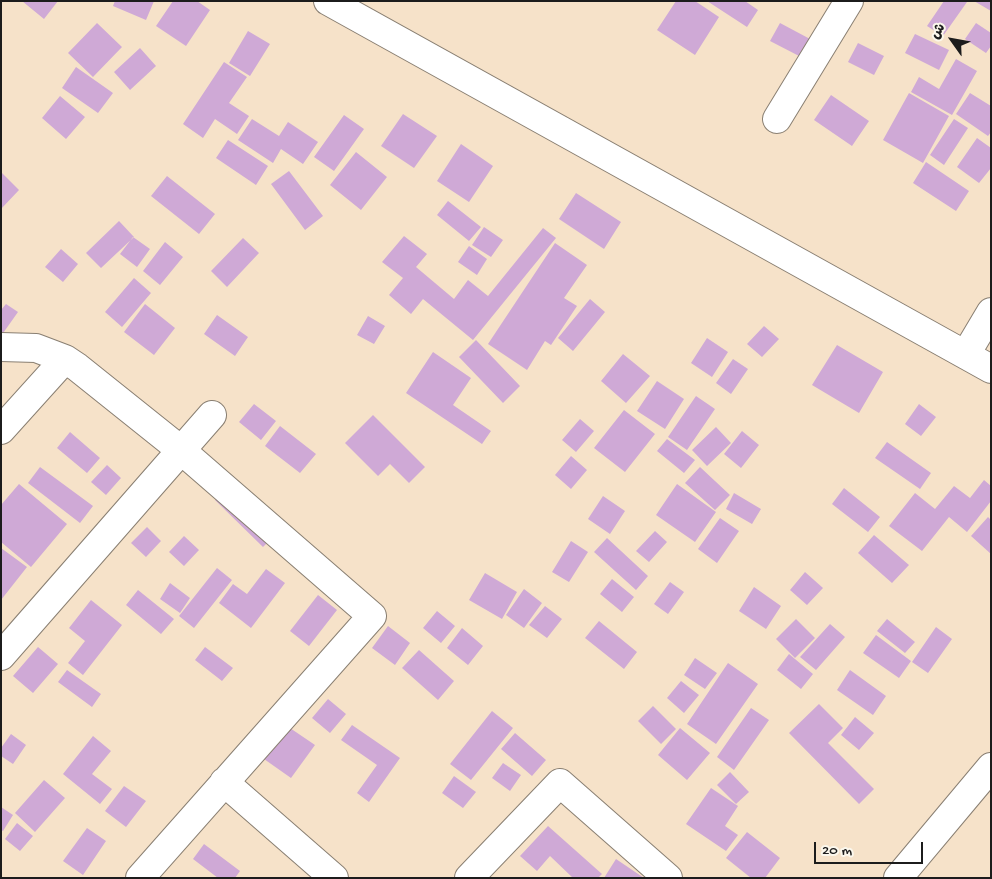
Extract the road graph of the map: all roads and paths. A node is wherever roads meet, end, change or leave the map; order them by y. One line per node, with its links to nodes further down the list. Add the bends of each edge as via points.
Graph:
1 (328, 1): 6 (street)
2 (849, 1): 3 (street)
3 (777, 119)
4 (991, 312): 6 (street)
5 (1, 347): 7 (street, via 36,348)
6 (966, 354): 8 (street)
7 (65, 359): 10 (street); 11 (street)
8 (991, 369)
9 (212, 415): 11 (street)
10 (1, 430)
11 (182, 451): 12 (street); 14 (street, via 372,616)
12 (1, 656)
13 (991, 767): 19 (street)
14 (224, 782): 15 (street); 16 (street)
15 (140, 878)
16 (334, 878)
17 (469, 878): 18 (street, via 560,783)
18 (668, 878)
19 (898, 878)

